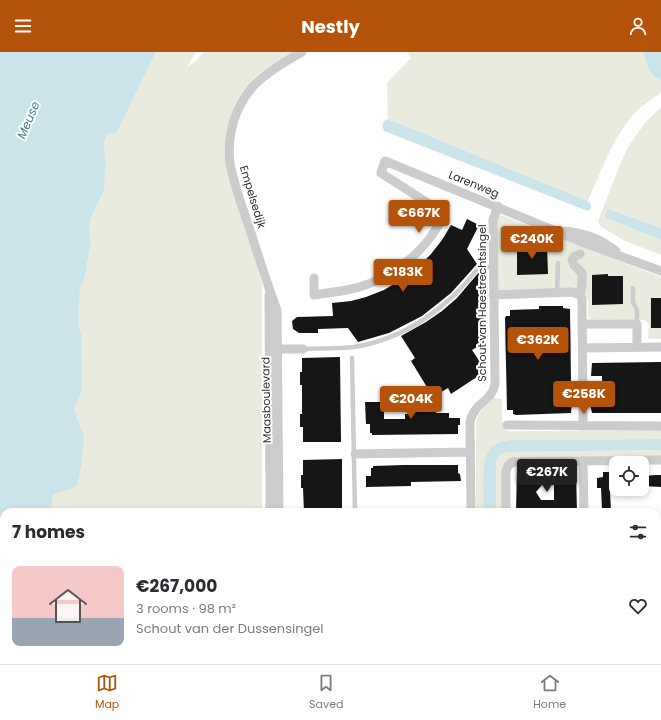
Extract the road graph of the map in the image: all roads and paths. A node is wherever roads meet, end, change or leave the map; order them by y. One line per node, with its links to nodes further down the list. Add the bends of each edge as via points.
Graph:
1 (302, 52): 4 (street, Empelsedijk, via 275,67 254,85 242,99 233,122 231,168)
2 (498, 206): 6 (street, Schout van Haestrechtsingel, via 493,220); 7 (street, Larenweg, via 554,229 590,235 622,256); 8 (street, Larenweg, via 385,161 381,172 445,214 432,235 415,254 396,270 370,284 314,295)
3 (580, 254): 12 (street, via 572,260 582,273)
4 (260, 261): 18 (street, Maasboulevard, via 269,288)
5 (558, 263): 10 (lane)
6 (493, 266): 11 (street, Schout van Haestrechtsingel); 19 (lane, via 479,267 466,285 449,301 408,328 377,342 353,347)
7 (661, 271)
8 (314, 278)
9 (633, 288): 14 (lane)
10 (557, 293): 11 (street); 12 (street, via 572,292)
11 (493, 295): 24 (street, Schout van Haestrechtsingel, via 494,390 472,414)
12 (580, 295): 13 (street, via 583,303)
13 (583, 324): 14 (street); 17 (street)
14 (637, 324): 15 (street)
15 (637, 347): 16 (street); 17 (street)
16 (661, 347)
17 (583, 348): 22 (street)
18 (273, 349): 19 (street); 28 (street, Maasboulevard); 29 (street, Maasboulevard)
19 (302, 349)
20 (352, 358): 25 (lane)
21 (507, 426): 22 (street)
22 (583, 426): 23 (street)
23 (661, 426)
24 (470, 452): 25 (street); 31 (street, Schout van Haestrechtsingel)
25 (354, 454): 30 (lane)
26 (661, 460): 27 (street)
27 (583, 461): 32 (street, via 512,462 506,471); 33 (street)
28 (270, 508)
29 (279, 508)
30 (355, 508)
31 (471, 508)
32 (506, 508)
33 (584, 508)

